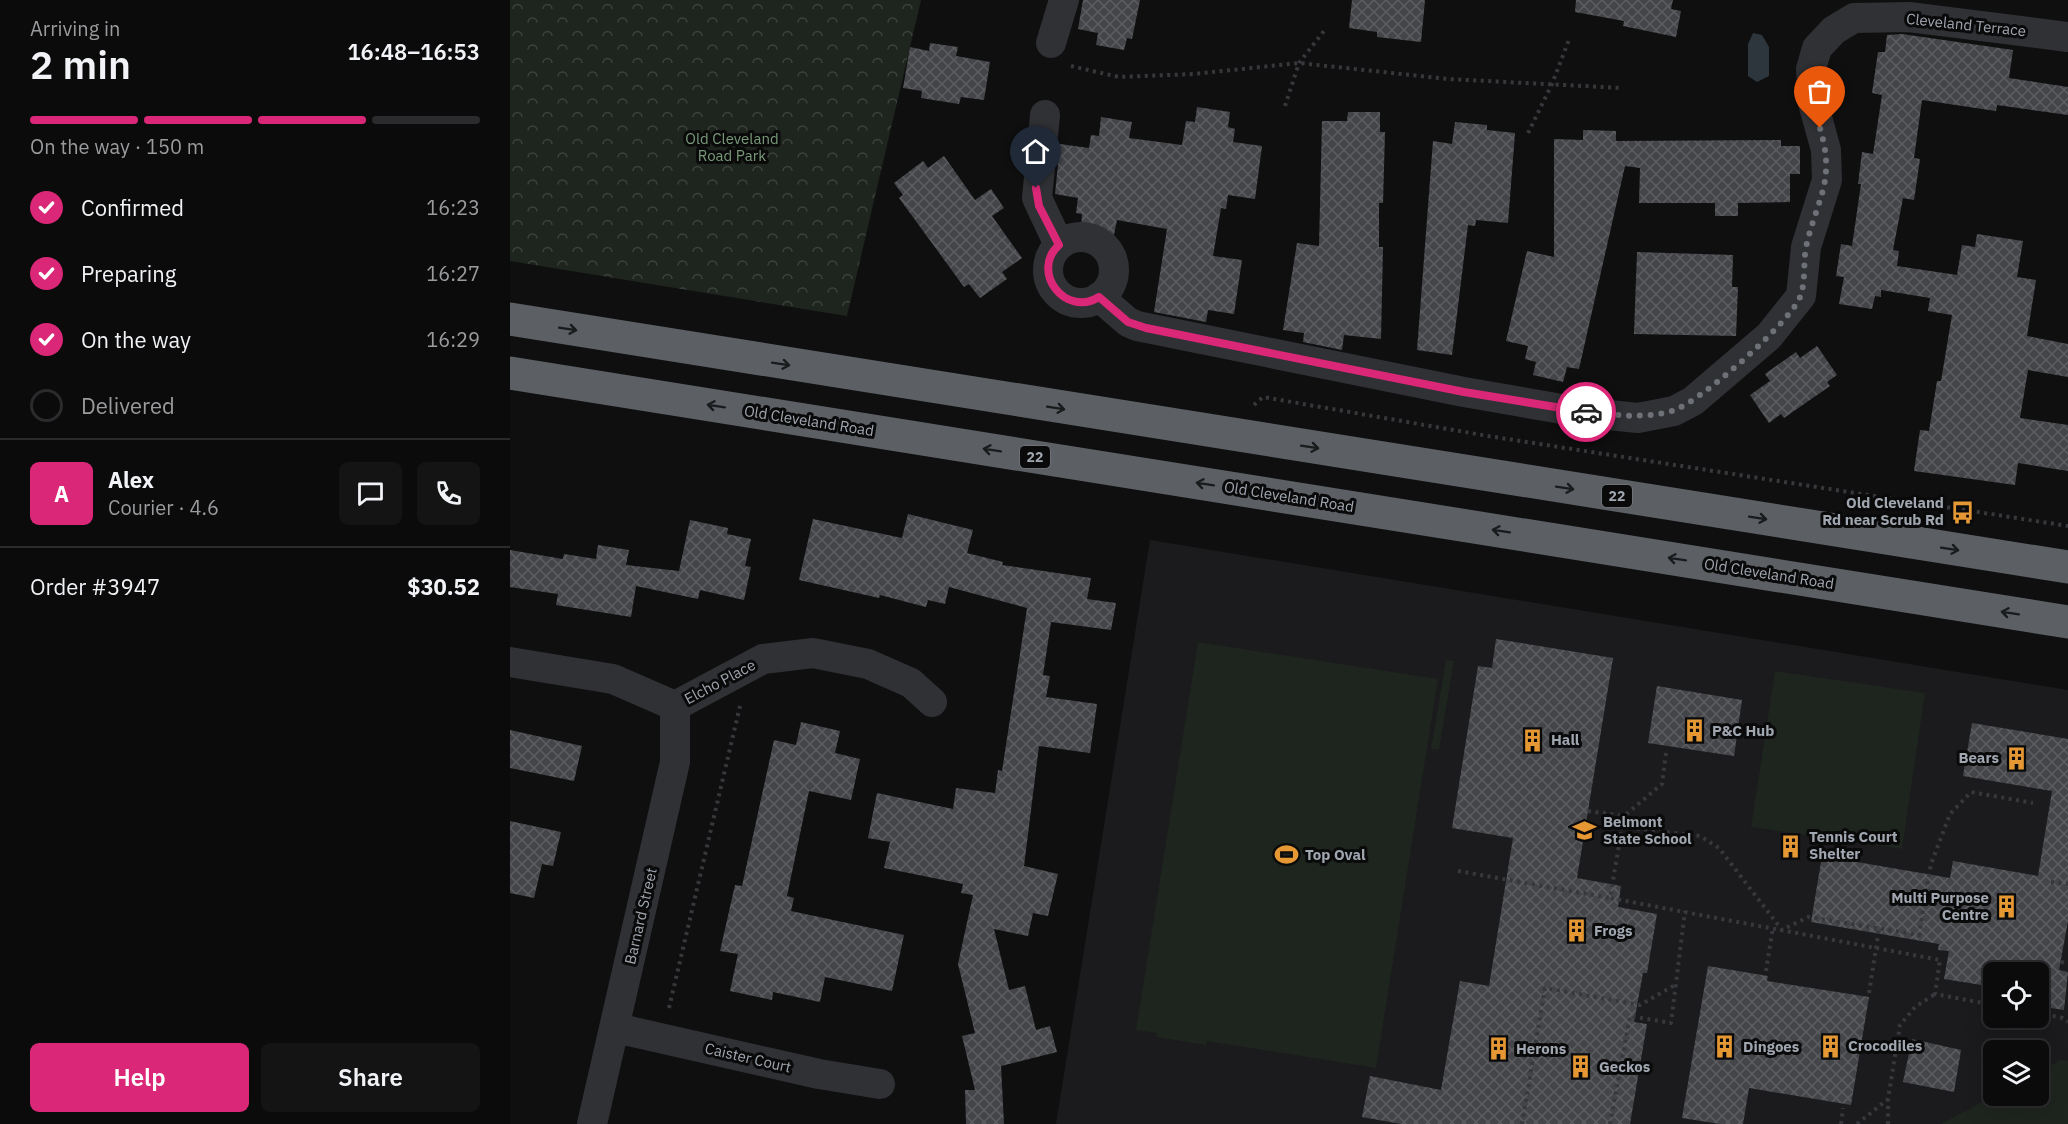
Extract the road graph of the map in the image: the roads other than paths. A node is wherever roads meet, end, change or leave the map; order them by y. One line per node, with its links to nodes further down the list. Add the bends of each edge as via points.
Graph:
1 (1064, 0): 3 (street)
2 (2068, 37): 6 (street, Cleveland Terrace, via 1909,17 1854,18 1834,30 1816,48 1811,69 1813,103 1826,150 1827,180 1806,247 1801,296 1769,336 1694,401 1674,411 1638,418 1580,412 1265,353 1137,326)
3 (1051, 43)
4 (1045, 115): 5 (street, via 1037,198)
5 (1059, 245): 6 (street, via 1048,268 1054,288 1072,301); 6 (street, via 1073,237 1084,237 1095,239 1110,253 1114,275)
6 (1099, 297)
7 (510, 320): 9 (highway, 22, one-way to 9)
8 (510, 374): 10 (highway, Old Cleveland Road / 22, one-way to 8)
9 (2068, 567)
10 (2068, 622)
11 (510, 662): 13 (street, via 613,679)
12 (932, 702): 13 (street, Elcho Place, via 911,683 868,664 813,653 763,659)
13 (675, 706): 14 (street, Barnard Street, via 675,762)
14 (616, 1028): 15 (street, Caister Court); 16 (street, Barnard Street)
15 (880, 1084)
16 (592, 1124)

